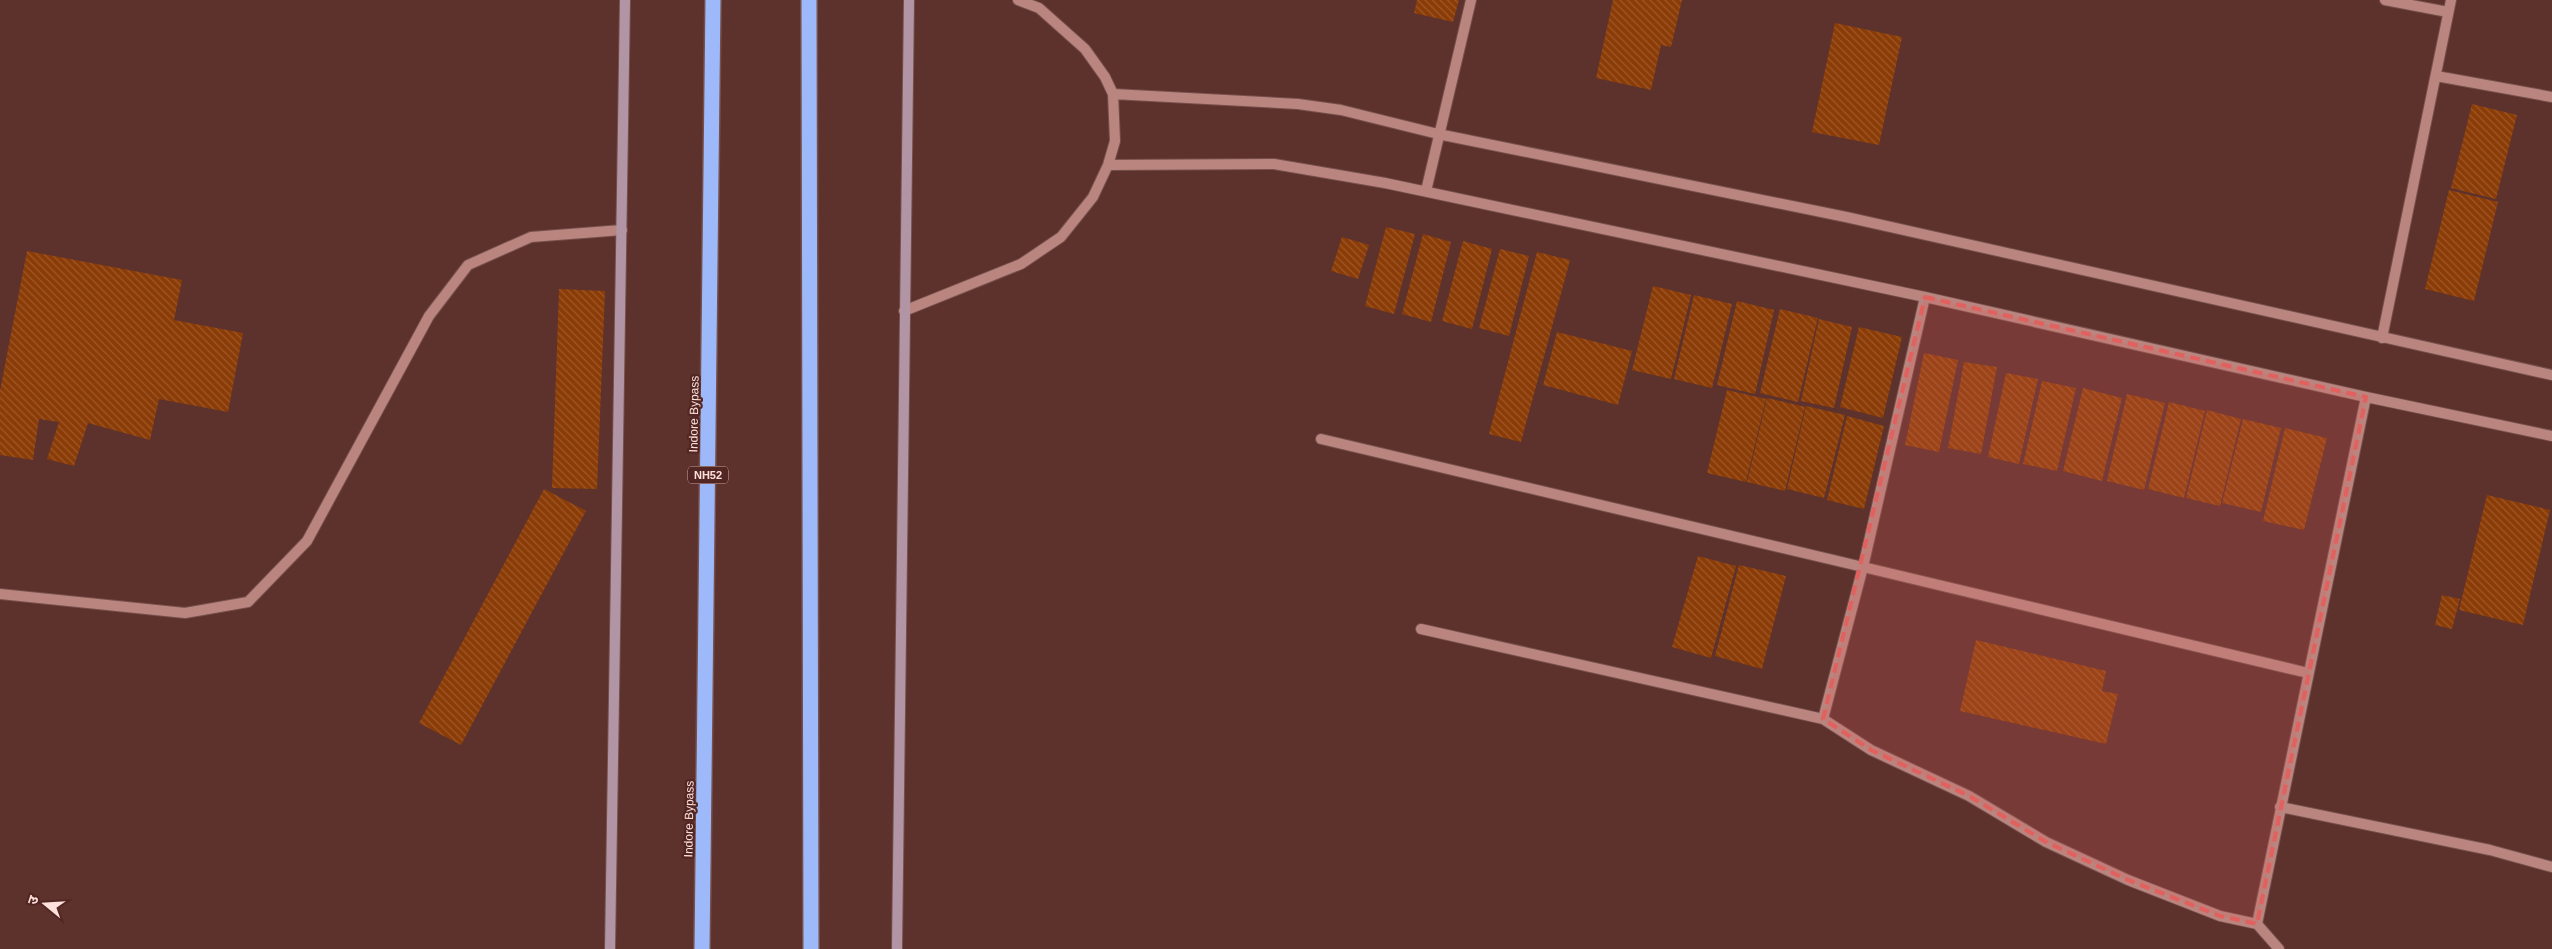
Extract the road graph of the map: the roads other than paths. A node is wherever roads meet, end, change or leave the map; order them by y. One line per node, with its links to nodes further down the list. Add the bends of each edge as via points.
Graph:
1 (624, 0): 16 (street)
2 (713, 0): 33 (highway, Indore Bypass / NH52)
3 (809, 0): 34 (highway)
4 (910, 0): 18 (street)
5 (1018, 0): 11 (street, via 1039,8 1085,49)
6 (1471, 0): 13 (street)
7 (2385, 0): 9 (street)
8 (2451, 0): 9 (street)
9 (2448, 12): 10 (street)
10 (2436, 76): 12 (street); 19 (street)
11 (1113, 94): 13 (street, via 1319,106); 14 (street, via 1115,141)
12 (2552, 98)
13 (1438, 134): 15 (street); 19 (street, via 1846,218)
14 (1108, 165): 15 (street, via 1274,164); 18 (street, via 1093,197 1061,237 1021,264)
15 (1426, 191): 17 (street)
16 (622, 230): 25 (street, via 531,237 468,265 429,316 306,541 248,602 185,613); 32 (street)
17 (1925, 297): 21 (street); 24 (street)
18 (904, 311): 35 (street)
19 (2382, 338): 20 (street)
20 (2552, 375)
21 (2366, 397): 22 (street); 27 (street)
22 (2552, 436)
23 (1321, 439): 24 (street)
24 (1863, 567): 27 (street); 28 (street)
25 (0, 594)
26 (1421, 629): 28 (street)
27 (2308, 673): 29 (street)
28 (1823, 719): 31 (street, via 1871,750 1969,796 2046,842 2137,884 2220,916)
29 (2280, 807): 30 (street, via 2481,848); 31 (street)
30 (2552, 867)
31 (2257, 924): 36 (street)
32 (610, 949)
33 (702, 949)
34 (811, 949)
35 (897, 949)
36 (2279, 949)

